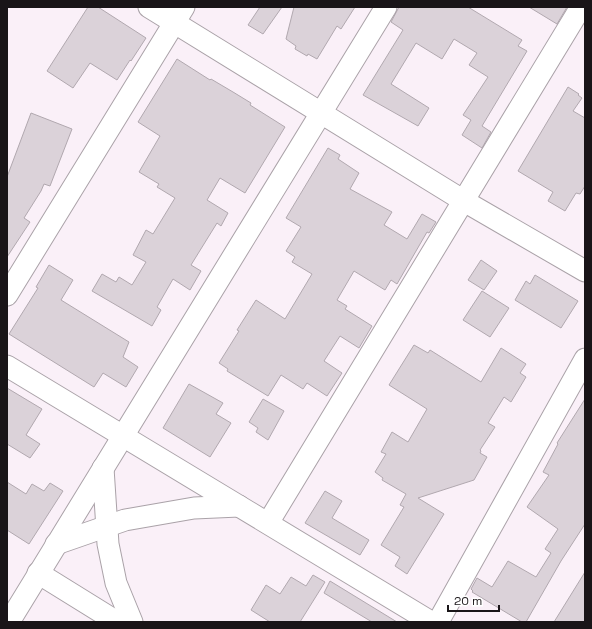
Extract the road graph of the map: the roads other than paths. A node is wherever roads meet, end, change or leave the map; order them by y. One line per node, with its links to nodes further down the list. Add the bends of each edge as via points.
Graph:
1 (149, 7): 4 (street)
2 (386, 7): 5 (street)
3 (582, 7): 6 (street)
4 (179, 15): 5 (street); 8 (street)
5 (320, 113): 6 (street); 11 (street)
6 (464, 201): 7 (street); 14 (street)
7 (585, 271)
8 (7, 294)
9 (585, 359): 22 (street)
10 (7, 366): 11 (street)
11 (123, 436): 12 (street); 13 (street)
12 (103, 468): 15 (street); 16 (street)
13 (239, 506): 14 (street); 15 (street, via 194,508 125,520)
14 (268, 524): 21 (street)
15 (107, 526): 16 (street); 20 (street, via 116,583)
16 (56, 544): 17 (street)
17 (38, 573): 18 (street); 19 (street)
18 (9, 622)
19 (117, 622)
20 (132, 622)
21 (431, 622)
22 (438, 622)

